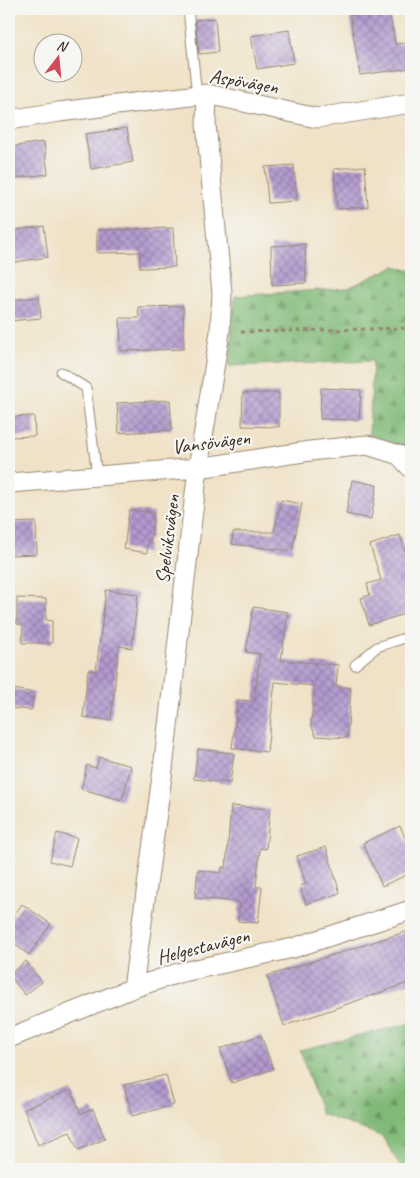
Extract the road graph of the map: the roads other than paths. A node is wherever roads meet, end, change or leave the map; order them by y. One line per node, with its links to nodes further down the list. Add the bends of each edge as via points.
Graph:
1 (188, 9): 2 (lane)
2 (202, 95): 3 (street, Aspövägen, via 317,118); 4 (street, Aspövägen); 6 (street, Spelviksvägen, via 222,293 220,332)
3 (411, 103)
4 (9, 120)
5 (61, 372): 8 (lane, via 86,388)
6 (198, 468): 7 (street, Vansövägen, via 367,445 399,455); 8 (street, Vansövägen); 13 (street, Spelviksvägen, via 163,769)
7 (411, 468)
8 (97, 476): 9 (street, Vansövägen)
9 (9, 483)
10 (411, 636): 11 (lane, via 377,647)
11 (355, 665)
12 (411, 910): 13 (street, Helgestavägen, via 293,948 178,973)
13 (133, 988): 14 (street, Helgestavägen)
14 (9, 1038)

